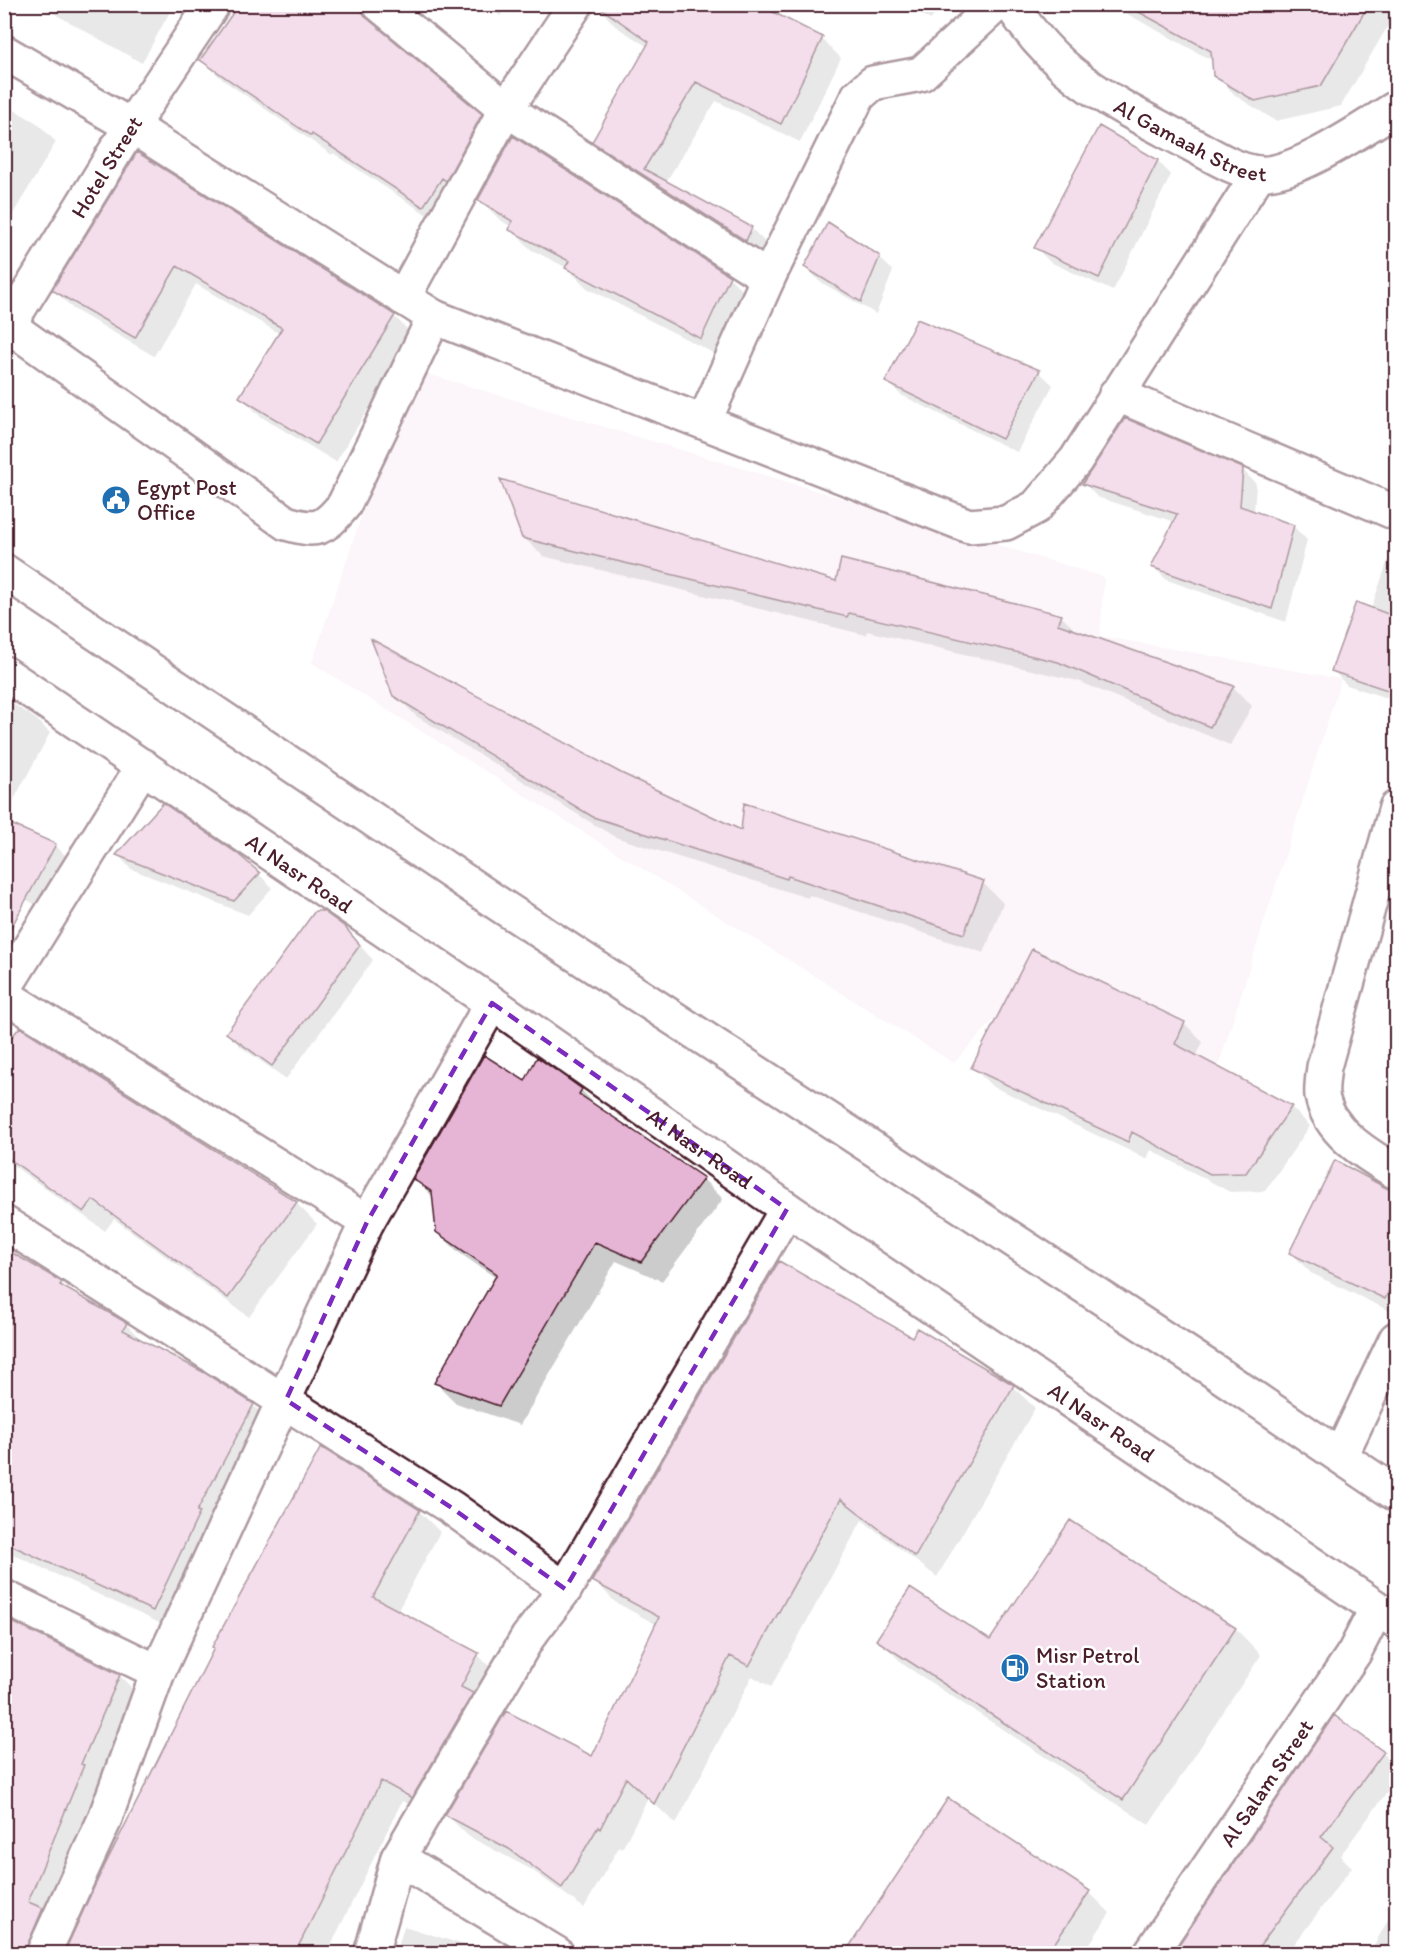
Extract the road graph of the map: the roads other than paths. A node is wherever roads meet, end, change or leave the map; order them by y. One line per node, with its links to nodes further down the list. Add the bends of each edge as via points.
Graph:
1 (213, 4): 9 (street, Hotel Street)
2 (379, 4): 8 (street)
3 (576, 4): 8 (street)
4 (996, 4): 11 (street, via 921,74 873,83 858,96)
5 (1011, 4): 10 (street, Al Gamaah Street, via 1052,57 1096,94 1226,163)
6 (4, 52): 9 (street)
7 (1396, 108): 10 (street, Al Gamaah Street, via 1305,160 1288,168)
8 (506, 109): 11 (street); 12 (street)
9 (131, 126): 12 (street); 14 (street, Hotel Street)
10 (1259, 173): 15 (street)
11 (768, 278): 16 (street)
12 (403, 298): 13 (street)
13 (434, 317): 14 (street, via 344,505 330,522 310,530 286,523); 16 (street)
14 (7, 329)
15 (1116, 394): 16 (street, via 1076,460 1036,507 1006,523 969,526); 17 (street)
16 (704, 422)
17 (1396, 513)
18 (4, 571): 31 (street, via 471,885)
19 (4, 673): 20 (street, Al Nasr Road)
20 (143, 766): 22 (street); 24 (street, Al Nasr Road)
21 (1396, 808): 25 (street, via 1324,1067 1322,1096 1335,1122 1356,1149)
22 (4, 989)
23 (4, 995): 27 (street)
24 (492, 1003): 26 (street, Al Nasr Road); 27 (street)
25 (1396, 1172)
26 (787, 1209): 33 (street); 35 (street, Al Nasr Road)
27 (367, 1222): 30 (street)
28 (4, 1223): 30 (street)
29 (1396, 1339): 31 (street)
30 (286, 1400): 33 (street, via 452,1508); 36 (street)
31 (1341, 1455): 32 (street)
32 (1396, 1494)
33 (564, 1589): 37 (street, via 528,1637)
34 (4, 1597): 36 (street)
35 (1386, 1616): 41 (street, Al Salam Street, via 1353,1653)
36 (158, 1672): 38 (street, via 104,1821)
37 (398, 1858): 39 (street); 40 (street)
38 (43, 1953)
39 (371, 1953)
40 (557, 1953)
41 (1150, 1953)

